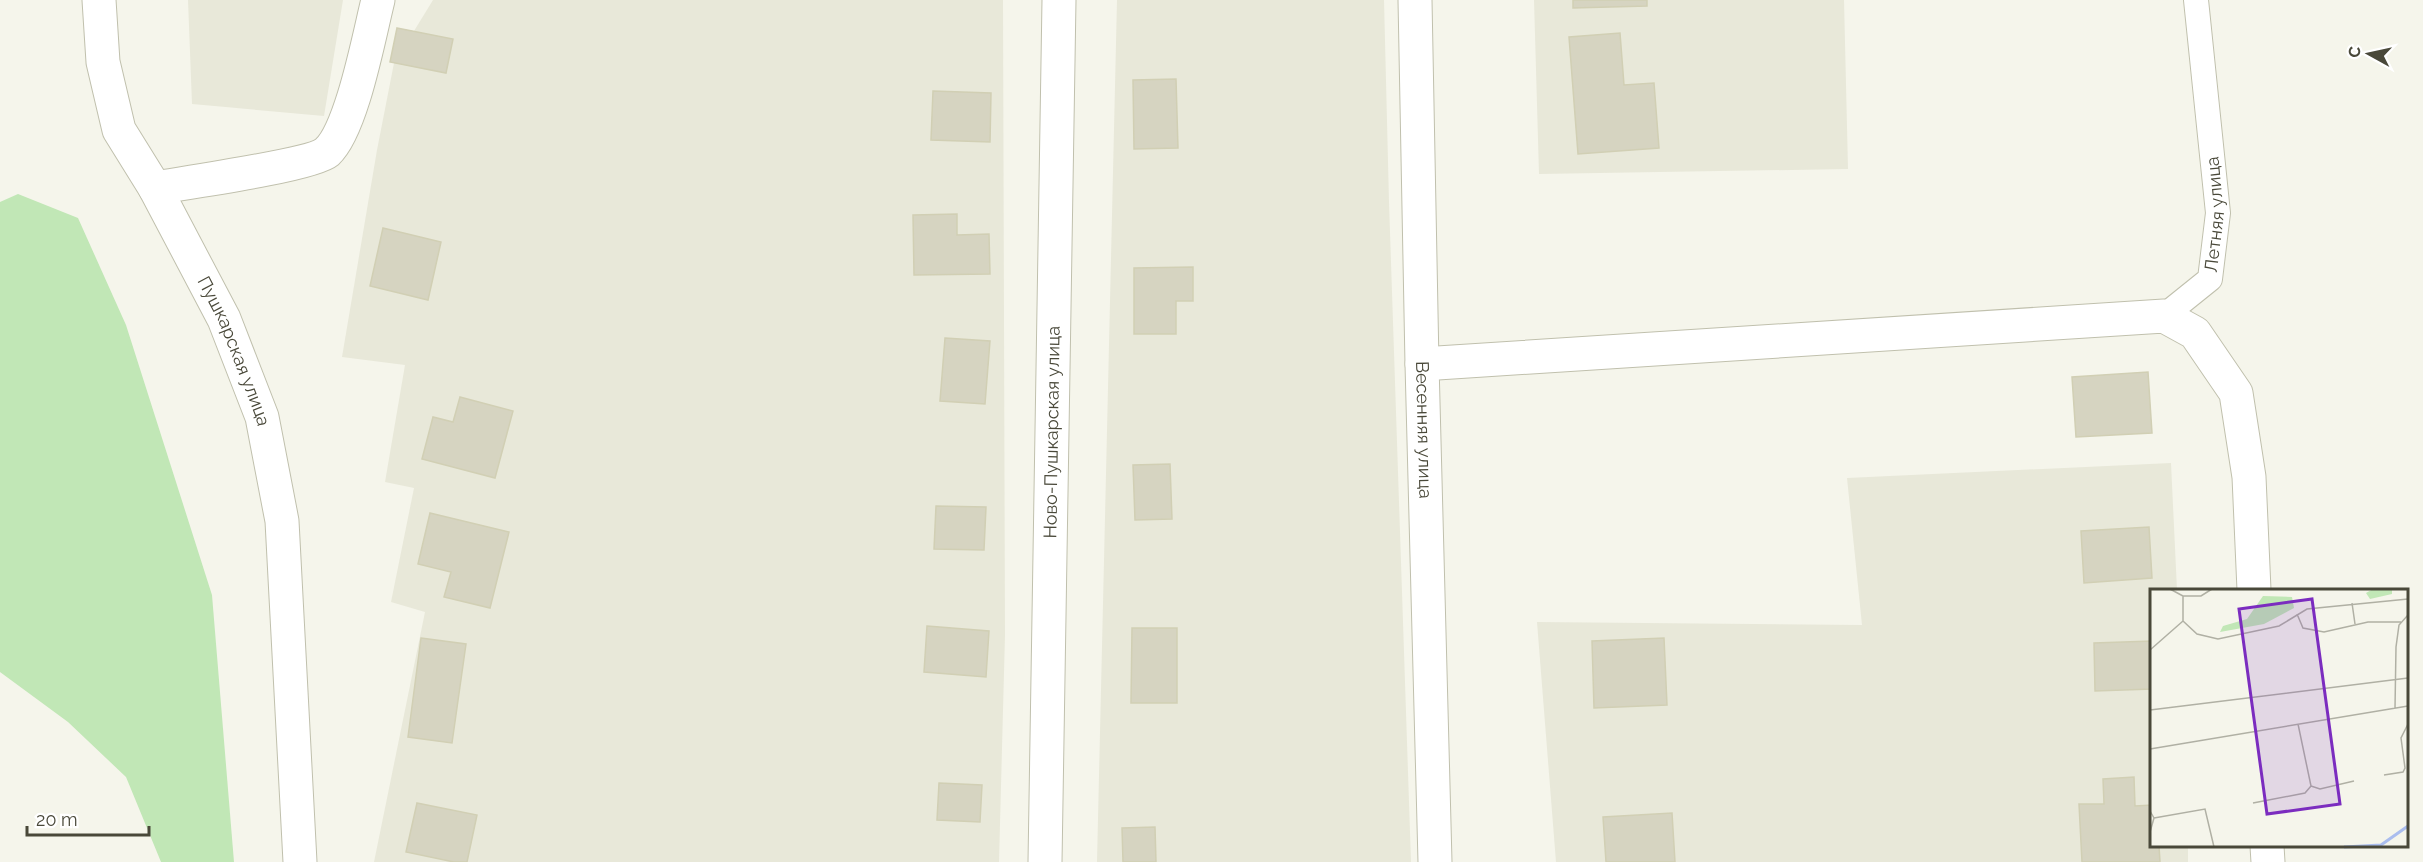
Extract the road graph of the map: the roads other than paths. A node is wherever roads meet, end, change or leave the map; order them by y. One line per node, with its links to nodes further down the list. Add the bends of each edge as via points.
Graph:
1 (99, 0): 6 (street, Пушкарская улица, via 103,63 119,130)
2 (378, 0): 6 (street, via 347,120 326,153 292,164)
3 (1059, 0): 12 (street, Ново-Пушкарская улица)
4 (1415, 0): 8 (street, Весенняя улица)
5 (2196, 0): 7 (lane, Летняя улица, via 2218,213 2210,279)
6 (155, 188): 11 (street, Пушкарская улица, via 225,319 262,417 282,522)
7 (2164, 316): 8 (street); 9 (street, via 2195,333 2236,393 2249,477)
8 (1422, 364): 13 (street, Весенняя улица)
9 (2254, 589)
10 (2267, 847): 14 (street)
11 (300, 862)
12 (1045, 862)
13 (1435, 862)
14 (2268, 862)

